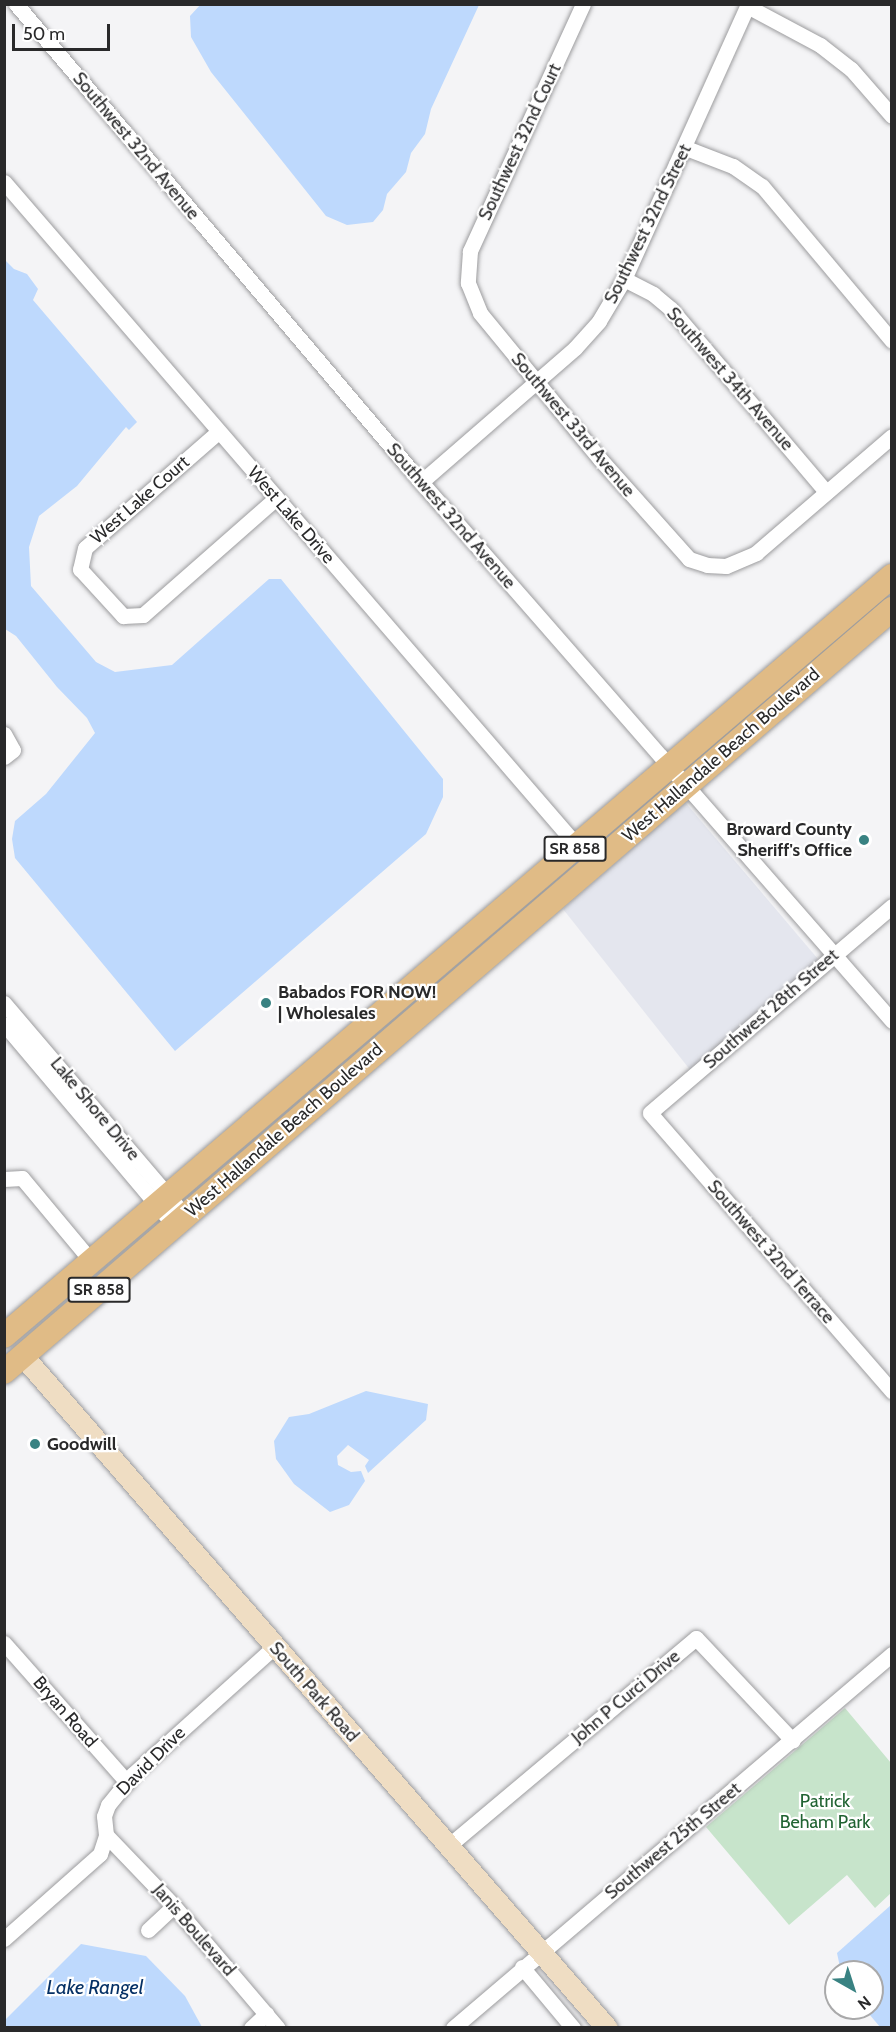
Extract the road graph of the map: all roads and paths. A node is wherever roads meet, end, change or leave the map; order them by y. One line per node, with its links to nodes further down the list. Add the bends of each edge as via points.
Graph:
1 (16, 4): 13 (street, Southwest 32nd Avenue)
2 (583, 4): 8 (street, Southwest 32nd Court, via 470,251)
3 (747, 5): 4 (street, via 820,45 851,69); 5 (street, Southwest 32nd Street)
4 (891, 116)
5 (686, 148): 7 (street, Southwest 32nd Street); 9 (street, via 733,166 762,186)
6 (4, 182): 11 (street, West Lake Drive)
7 (624, 279): 10 (street, Southwest 32nd Street, via 599,321); 14 (street, Southwest 34th Avenue, via 671,309)
8 (468, 283): 10 (street, Southwest 33rd Avenue, via 480,314)
9 (891, 341)
10 (535, 382): 13 (street, Southwest 32nd Street); 14 (street, Southwest 33rd Avenue, via 689,559 726,566 742,560 756,553)
11 (218, 432): 15 (street, West Lake Drive); 15 (street, West Lake Court, via 85,548 80,568 123,616 142,615)
12 (891, 436): 14 (street)
13 (421, 482): 22 (street, Southwest 32nd Avenue)
14 (826, 492)
15 (276, 498): 24 (street, West Lake Drive)
16 (891, 576): 22 (main road, West Hallandale Beach Boulevard / SR 858)
17 (891, 593): 19 (main road, via 847,632)
18 (891, 609): 19 (main road, West Hallandale Beach Boulevard / SR 858)
19 (834, 658): 23 (main road, West Hallandale Beach Boulevard / SR 858)
20 (4, 734): 21 (street, via 13,750)
21 (4, 757)
22 (669, 767): 23 (street, Southwest 32nd Avenue); 24 (main road, West Hallandale Beach Boulevard / SR 858)
23 (685, 786): 27 (street, Southwest 32nd Avenue); 32 (main road, West Hallandale Beach Boulevard / SR 858)
24 (578, 847): 26 (main road, West Hallandale Beach Boulevard / SR 858)
25 (891, 906): 27 (street, Southwest 28th Street)
26 (480, 930): 31 (main road, West Hallandale Beach Boulevard / SR 858); 32 (main road, via 464,957 388,1022)
27 (834, 955): 29 (street, Southwest 32nd Avenue); 33 (street, Southwest 28th Street)
28 (4, 1003): 34 (street, Lake Shore Drive)
29 (891, 1022)
30 (4, 1024): 34 (street, Lake Shore Drive)
31 (363, 1030): 35 (main road, via 352,1057 276,1122); 37 (main road, West Hallandale Beach Boulevard / SR 858)
32 (383, 1045): 35 (main road, West Hallandale Beach Boulevard / SR 858)
33 (650, 1113): 43 (street, Southwest 32nd Terrace)
34 (100, 1126): 37 (street, Lake Shore Drive)
35 (263, 1148): 38 (main road, West Hallandale Beach Boulevard / SR 858)
36 (4, 1179): 39 (street, via 21,1178)
37 (162, 1200): 38 (street, Lake Shore Drive); 39 (main road, West Hallandale Beach Boulevard / SR 858)
38 (179, 1220): 41 (main road, West Hallandale Beach Boulevard / SR 858)
39 (92, 1262): 40 (main road, West Hallandale Beach Boulevard / SR 858)
40 (6, 1328): 41 (street)
41 (23, 1356): 42 (main road, West Hallandale Beach Boulevard / SR 858); 45 (street, South Park Road)
42 (4, 1372)
43 (891, 1391)
44 (4, 1642): 48 (street, Bryan Road)
45 (274, 1646): 48 (street, David Drive); 50 (street, South Park Road)
46 (891, 1654): 47 (street, Southwest 25th Street)
47 (793, 1741): 50 (street, John P Curci Drive, via 696,1638); 54 (street, Southwest 25th Street)
48 (127, 1782): 49 (street, David Drive, via 108,1805 104,1816)
49 (106, 1835): 51 (street, Janis Boulevard); 53 (street, David Drive, via 100,1854)
50 (447, 1847): 54 (street, South Park Road)
51 (174, 1906): 52 (street); 56 (street, Janis Boulevard)
52 (148, 1930)
53 (4, 1939)
54 (540, 1952): 55 (street, Southwest 25th Street); 61 (street, South Park Road)
55 (522, 1967): 59 (street, Southwest 25th Street); 60 (street)
56 (266, 2014): 57 (street); 58 (street, Janis Boulevard)
57 (251, 2028)
58 (278, 2028)
59 (453, 2028)
60 (573, 2028)
61 (607, 2028)

